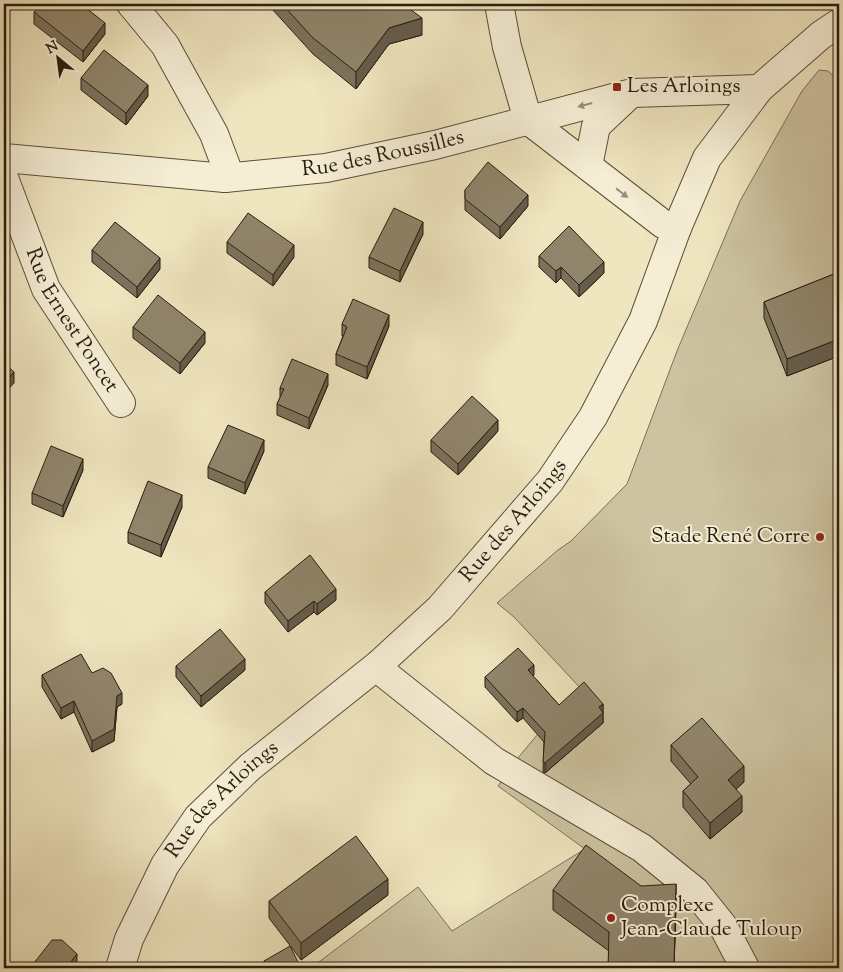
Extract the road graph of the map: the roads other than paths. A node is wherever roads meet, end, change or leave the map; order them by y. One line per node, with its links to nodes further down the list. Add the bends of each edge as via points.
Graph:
1 (131, 4): 10 (street, via 165,45 214,134 226,166)
2 (499, 4): 6 (street, via 507,47)
3 (839, 23): 4 (street, Rue des Arloings)
4 (759, 89): 5 (street, Rue des Roussilles); 11 (street, Rue des Arloings, via 707,158)
5 (632, 93): 6 (street, Rue des Roussilles, one-way to 6); 8 (street, via 596,126)
6 (528, 120): 8 (street); 10 (street, Rue des Roussilles, via 435,145 326,168)
7 (4, 158): 10 (street, Rue des Roussilles)
8 (588, 166): 11 (street, one-way to 11, via 663,224)
9 (4, 178): 12 (street, Rue Ernest Poncet, via 46,289)
10 (225, 178)
11 (677, 228): 13 (street, Rue des Arloings, via 643,322 593,417 550,481 440,608)
12 (121, 403)
13 (378, 665): 14 (street, Rue des Arloings, via 250,767 198,818 165,865 129,939); 15 (street, via 386,675 494,761 642,848 696,891 723,926)
14 (120, 968)
15 (745, 968)

